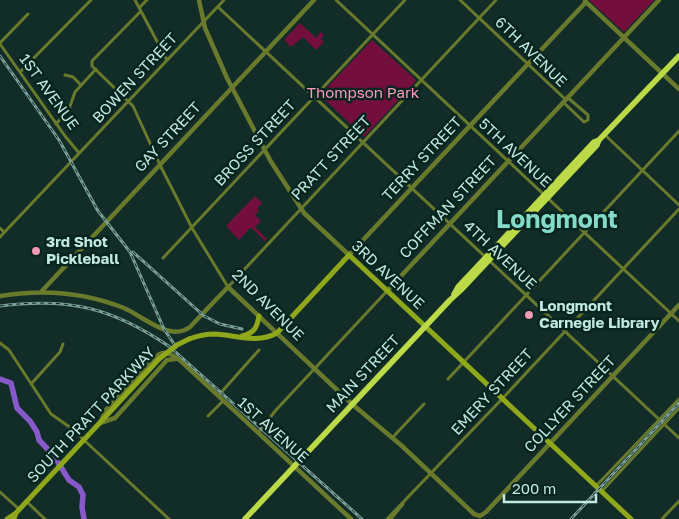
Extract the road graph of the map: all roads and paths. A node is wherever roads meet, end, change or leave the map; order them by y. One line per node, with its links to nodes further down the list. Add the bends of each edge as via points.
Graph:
1 (91, 0): 26 (street)
2 (135, 0): 14 (street)
3 (147, 0): 14 (street)
4 (199, 0): 17 (street, 3RD AVENUE)
5 (224, 0): 13 (street, BOWEN STREET)
6 (314, 0): 21 (street, GAY STREET)
7 (336, 0): 18 (street, 5TH AVENUE)
8 (405, 0): 18 (street, BROSS STREET)
9 (460, 0): 16 (street, 6TH AVENUE)
10 (496, 0): 16 (street, PRATT STREET)
11 (658, 0): 19 (street, COFFMAN STREET)
12 (585, 1): 19 (street); 24 (street, TERRY STREET)
13 (218, 7): 17 (street, BOWEN STREET); 21 (street, 4TH AVENUE)
14 (140, 9): 23 (street); 25 (street, via 92,61)
15 (28, 14): 20 (street)
16 (479, 18): 24 (street, 6TH AVENUE); 29 (street, PRATT STREET)
17 (204, 23): 23 (street, BOWEN STREET); 31 (street, 3RD AVENUE)
18 (373, 34): 29 (street, 5TH AVENUE); 33 (street, BROSS STREET)
19 (623, 37): 27 (street); 34 (street, COFFMAN STREET)
20 (0, 43): 26 (street, 1ST AVENUE)
21 (266, 52): 31 (street, GAY STREET); 33 (street, 4TH AVENUE)
22 (679, 56): 27 (highway, MAIN STREET)
23 (167, 60): 35 (street, BOWEN STREET)
24 (528, 64): 34 (street, 6TH AVENUE); 37 (street, TERRY STREET)
25 (96, 69): 30 (street); 35 (street, 2ND AVENUE)
26 (20, 72): 36 (street, 1ST AVENUE)
27 (662, 74): 32 (street); 39 (highway, MAIN STREET)
28 (65, 75): 30 (street, via 73,77)
29 (421, 80): 37 (street, 5TH AVENUE); 40 (street, PRATT STREET)
30 (81, 85): 36 (street, via 72,96 67,113)
31 (231, 88): 41 (street, 3RD AVENUE); 44 (street, GAY STREET)
32 (679, 89)
33 (314, 97): 40 (street, 4TH AVENUE); 41 (street, BROSS STREET)
34 (565, 99): 34 (street, 6TH AVENUE, via 584,122 588,120 588,115); 43 (street, COFFMAN STREET)
35 (129, 101): 42 (street, BOWEN STREET); 44 (street, 2ND AVENUE)
36 (56, 124): 42 (street, 1ST AVENUE)
37 (470, 126): 43 (street, 5TH AVENUE); 46 (street, TERRY STREET)
38 (679, 131): 45 (street)
39 (604, 134): 45 (street); 47 (highway, MAIN STREET)
40 (363, 143): 46 (street, 4TH AVENUE); 49 (street, PRATT STREET)
41 (264, 150): 49 (street, 3RD AVENUE); 53 (street, BROSS STREET)
42 (79, 153): 54 (street, BOWEN STREET)
43 (508, 161): 47 (street, 5TH AVENUE); 51 (street, COFFMAN STREET)
44 (160, 165): 53 (street, 2ND AVENUE); 63 (street, GAY STREET)
45 (642, 170): 48 (street); 55 (street)
46 (411, 188): 51 (street, 4TH AVENUE); 57 (street, TERRY STREET)
47 (546, 197): 55 (street, 5TH AVENUE); 59 (highway, MAIN STREET)
48 (679, 205)
49 (301, 209): 57 (street, 3RD AVENUE); 61 (street, PRATT STREET)
50 (679, 209): 60 (street, EMERY STREET)
51 (450, 224): 59 (street, 4TH AVENUE); 62 (street, COFFMAN STREET)
52 (0, 228): 54 (street)
53 (192, 228): 58 (street, BROSS STREET); 61 (street, 2ND AVENUE)
54 (4, 232): 56 (street, BOWEN STREET)
55 (584, 233): 60 (street, 5TH AVENUE); 64 (street)
56 (0, 237)
57 (349, 255): 62 (main road, 3RD AVENUE); 74 (main road, TERRY STREET)
58 (163, 258)
59 (488, 259): 64 (street, 4TH AVENUE); 72 (highway, MAIN STREET, via 458,287)
60 (623, 269): 69 (street, 5TH AVENUE); 73 (street, EMERY STREET)
61 (228, 287): 66 (street, PRATT STREET); 67 (street, 2ND AVENUE)
62 (387, 291): 72 (main road, 3RD AVENUE); 81 (street, COFFMAN STREET)
63 (41, 292): 65 (street); 66 (street, PRATT STREET, via 97,299 124,308 169,331 184,331 190,327)
64 (526, 295): 73 (street, 4TH AVENUE); 80 (street)
65 (0, 296)
66 (216, 298): 67 (street, via 227,293)
67 (240, 298): 70 (street, 2ND AVENUE)
68 (679, 305): 69 (street, COLLYER STREET)
69 (671, 314): 71 (street, 5TH AVENUE); 82 (street, COLLYER STREET)
70 (259, 316): 74 (street, 2ND AVENUE); 75 (main road, via 254,331)
71 (679, 322)
72 (425, 327): 80 (main road, 3RD AVENUE); 89 (highway, MAIN STREET)
73 (565, 331): 82 (street, 4TH AVENUE); 86 (street, EMERY STREET)
74 (276, 333): 75 (main road, SOUTH PRATT PARKWAY, via 260,339); 81 (street, 2ND AVENUE)
75 (236, 337): 94 (main road, SOUTH PRATT PARKWAY, bridge, via 206,334 177,344)
76 (0, 343): 84 (street, via 9,350)
77 (63, 344): 84 (street, via 60,352)
78 (259, 350): 85 (street)
79 (179, 360): 85 (street, 1ST AVENUE); 94 (street, via 169,359 114,418); 94 (street, via 161,352 106,410)
80 (463, 363): 83 (street); 86 (main road, 3RD AVENUE)
81 (315, 369): 89 (street, 2ND AVENUE); 96 (street, COFFMAN STREET)
82 (613, 376): 93 (street, 4TH AVENUE); 100 (street, COLLYER STREET)
83 (448, 379)
84 (31, 384): 99 (street, via 51,414)
85 (220, 395): 88 (street, 1ST AVENUE)
86 (502, 399): 100 (main road, 3RD AVENUE); 102 (street, EMERY STREET)
87 (679, 399): 93 (street)
88 (223, 401): 92 (street); 96 (street, 1ST AVENUE)
89 (352, 404): 97 (street, 2ND AVENUE); 101 (highway, MAIN STREET)
90 (424, 404): 97 (street)
91 (679, 408): 95 (street)
92 (208, 416)
93 (659, 420): 95 (street, 4TH AVENUE); 103 (street)
94 (100, 423): 99 (main road, SOUTH PRATT PARKWAY)
95 (664, 424): 98 (street, 4TH AVENUE); 105 (street)
96 (258, 434): 101 (street, 1ST AVENUE)
97 (393, 438): 102 (street, 2ND AVENUE)
98 (679, 438)
99 (84, 440): 107 (main road, SOUTH PRATT PARKWAY); 112 (street)
100 (550, 444): 103 (main road, 3RD AVENUE); 109 (street, COLLYER STREET, via 486,512)
101 (294, 466): 113 (highway, MAIN STREET); 114 (street, 1ST AVENUE)
102 (431, 473): 109 (street, 2ND AVENUE); 115 (street, EMERY STREET)
103 (596, 487): 105 (main road, 3RD AVENUE)
104 (0, 492): 108 (street)
105 (601, 492): 116 (main road, 3RD AVENUE)
106 (679, 501): 117 (street)
107 (27, 502): 108 (main road, SOUTH PRATT PARKWAY); 111 (street)
108 (16, 514): 110 (main road, SOUTH PRATT PARKWAY)
109 (477, 516)
110 (7, 519)
111 (45, 519)
112 (169, 519)
113 (245, 519)
114 (351, 519)
115 (389, 519)
116 (631, 519)
117 (662, 519)

